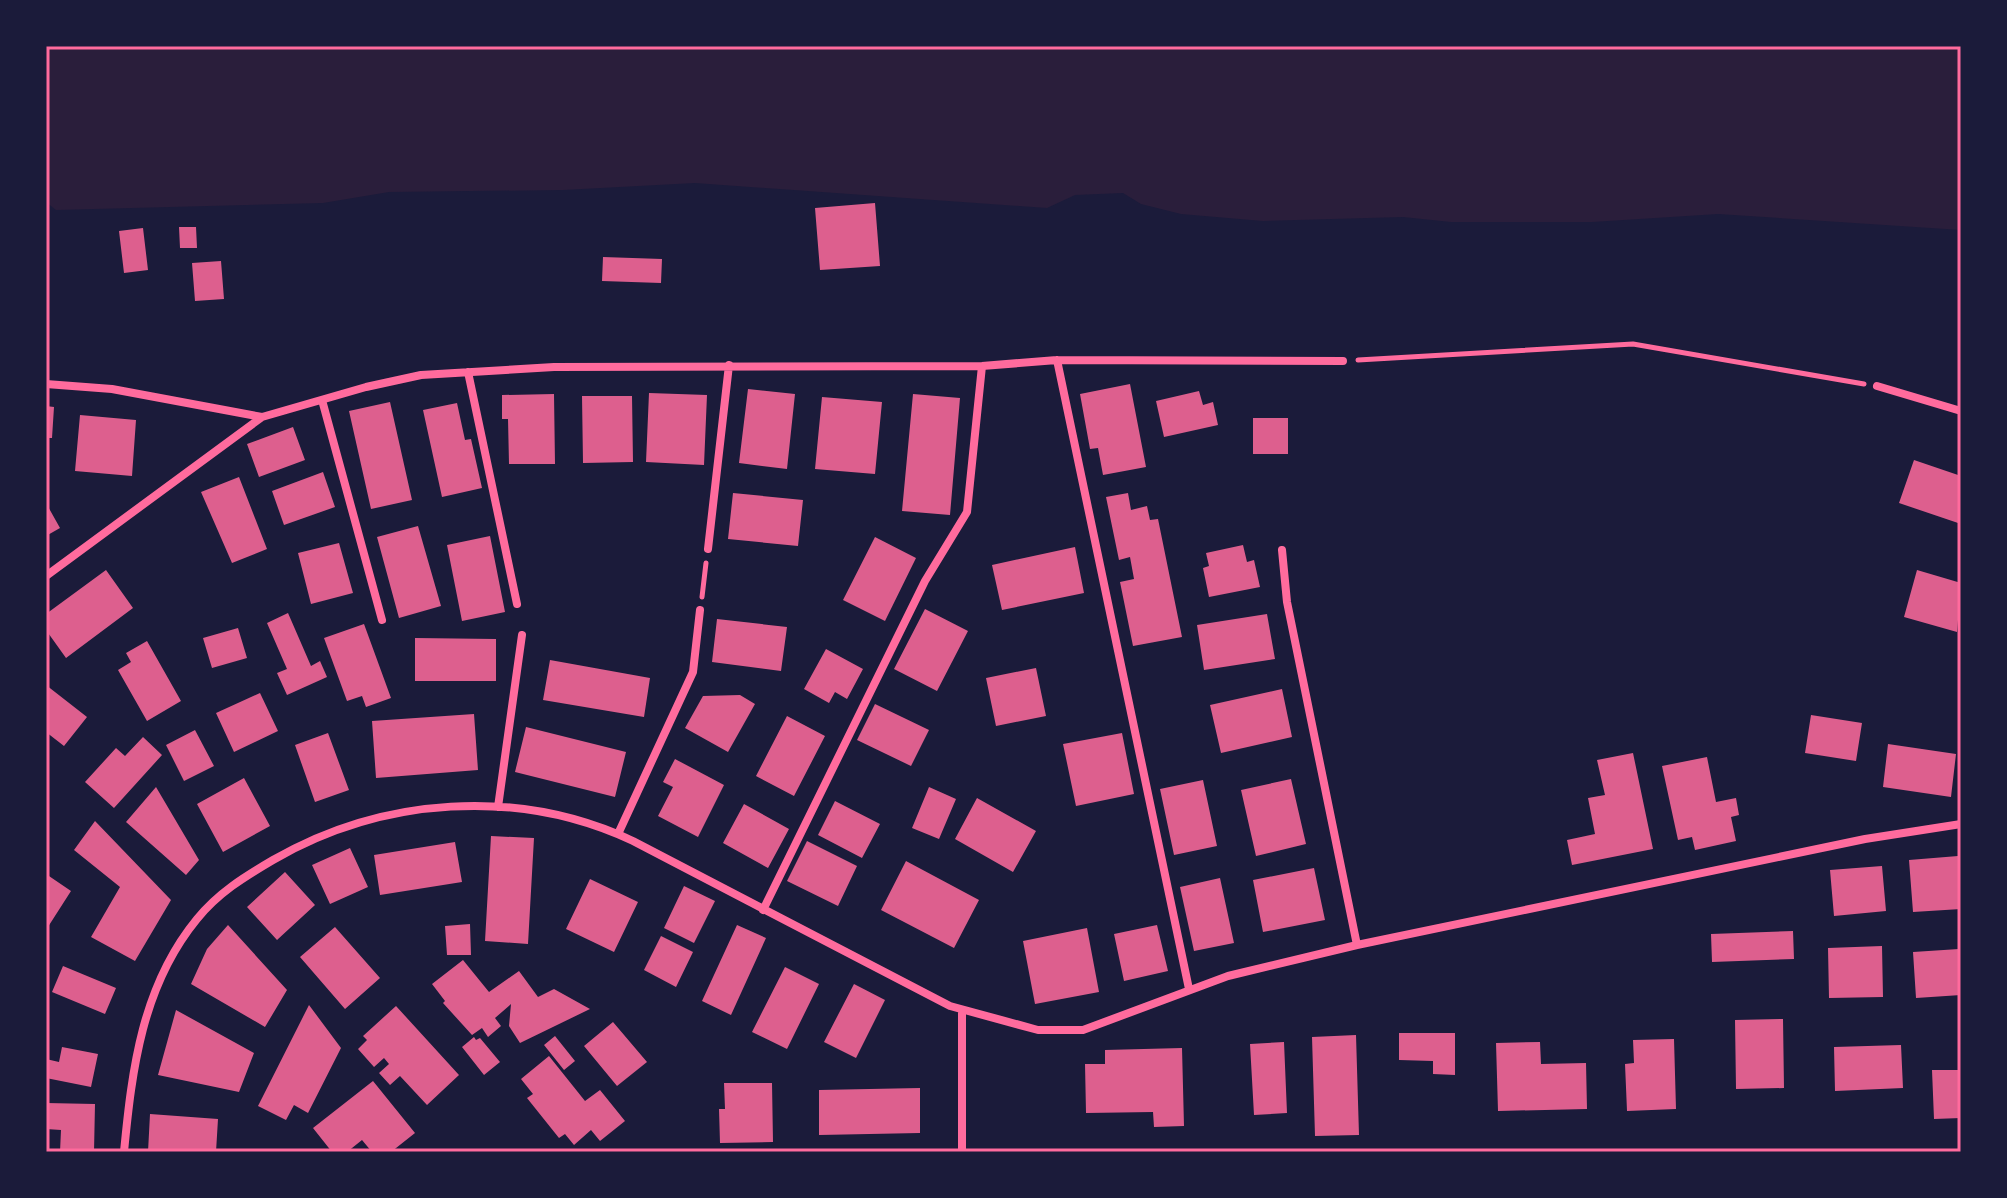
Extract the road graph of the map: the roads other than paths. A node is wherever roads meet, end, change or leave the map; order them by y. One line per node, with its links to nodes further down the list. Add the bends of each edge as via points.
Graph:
1 (1057, 360): 2 (street); 4 (street); 23 (street)
2 (1343, 361)
3 (729, 365): 4 (street); 5 (street); 11 (street)
4 (982, 366): 21 (street, via 967,512 928,574)
5 (468, 372): 8 (street, via 399,379); 14 (street)
6 (46, 384): 10 (street, via 112,389)
7 (1877, 386): 9 (street)
8 (322, 400): 10 (street); 16 (street)
9 (1961, 411)
10 (262, 417): 13 (street)
11 (708, 549)
12 (1282, 550): 22 (street, via 1287,602)
13 (46, 576)
14 (517, 604)
15 (700, 610): 20 (street, via 693,672)
16 (382, 620)
17 (522, 635): 18 (street)
18 (498, 807): 20 (street, via 551,813); 25 (street, via 431,807 373,820 298,847 224,891 190,928 152,998 135,1055)
19 (1961, 824): 22 (street, via 1865,839)
20 (618, 834): 21 (street)
21 (763, 910): 24 (street)
22 (1357, 945): 23 (street)
23 (1189, 989): 24 (street, via 1083,1030 1038,1030)
24 (962, 1011): 26 (street)
25 (124, 1152)
26 (962, 1152)

